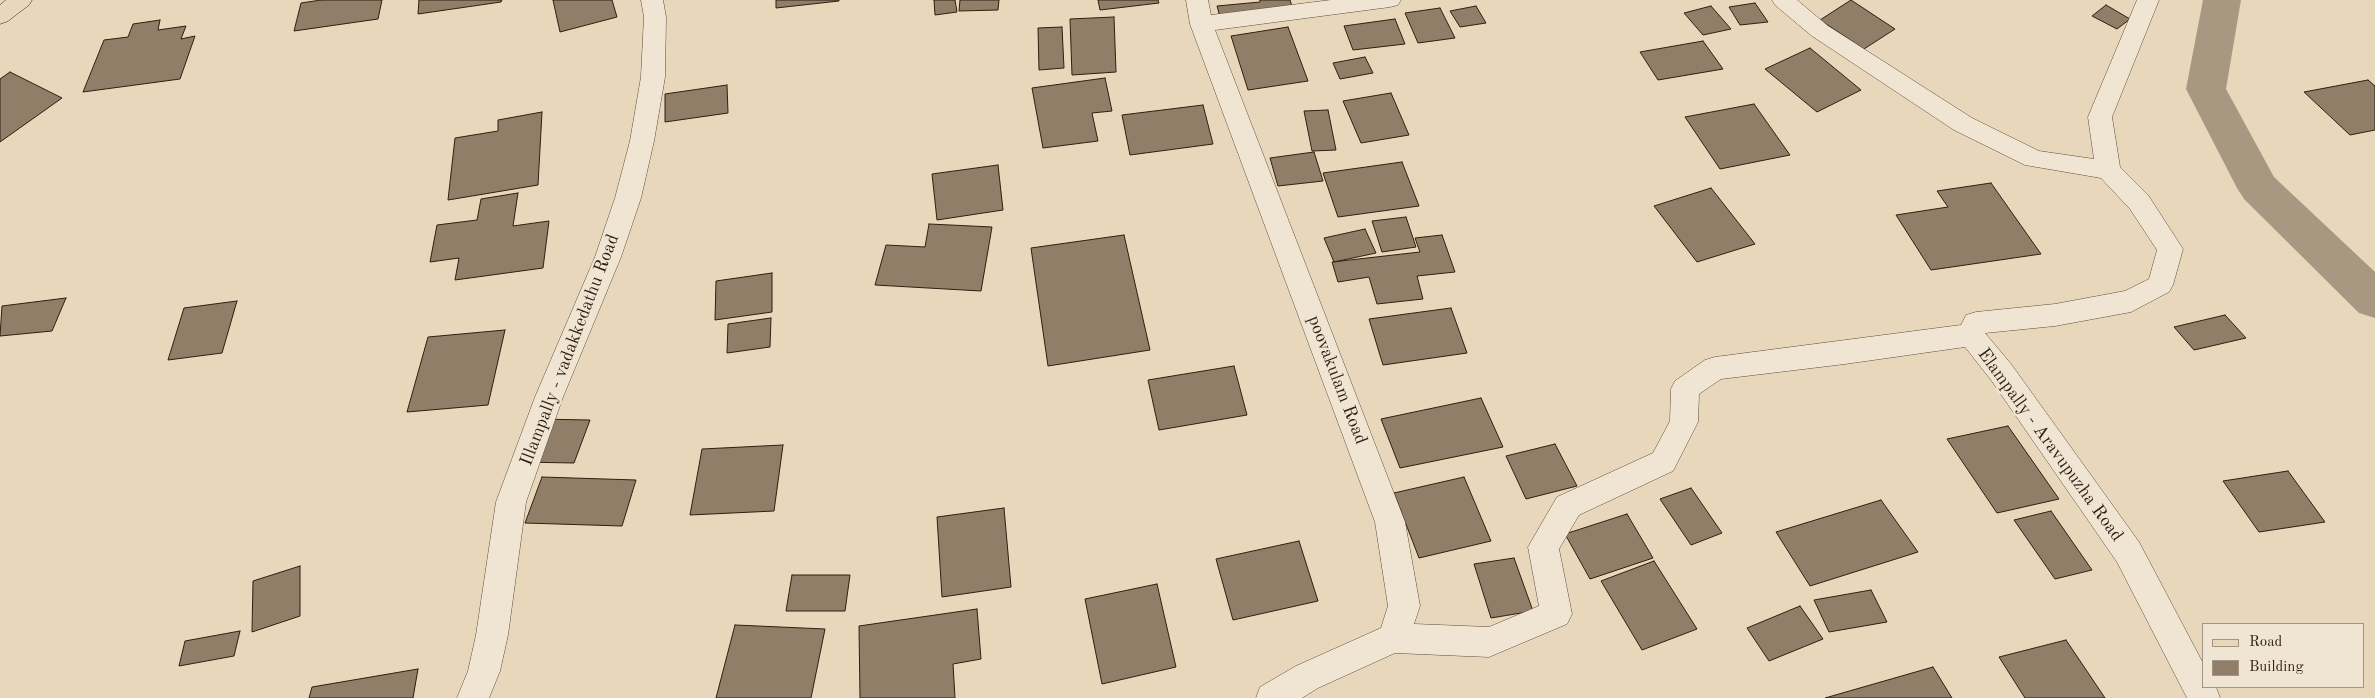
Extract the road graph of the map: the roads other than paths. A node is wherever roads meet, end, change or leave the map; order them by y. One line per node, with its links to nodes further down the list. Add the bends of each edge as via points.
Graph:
1 (19, 0): 6 (street); 8 (main road)
2 (652, 0): 12 (street, Illampally - vadakkedathu Road, via 655,17 653,77 628,198 608,257 549,397 511,502 492,635)
3 (1390, 0): 7 (street)
4 (1783, 0): 9 (street, via 1820,31 1963,124 2034,159)
5 (2148, 0): 9 (street, via 2100,117)
6 (0, 5)
7 (1199, 12): 11 (street, poovakulam Road, via 1390,522 1404,606)
8 (0, 16)
9 (2108, 170): 10 (street, Elampally - Aravupuzha Road, via 2139,202 2170,249 2160,285 2132,301 2054,315 1976,323)
10 (1971, 335): 11 (street, via 1715,368 1685,389 1684,422 1663,462 1568,506 1543,547 1556,614 1489,642); 14 (street, Elampally - Aravupuzha Road, via 2001,372 2128,552)
11 (1394, 638): 13 (street, via 1307,677)
12 (474, 698)
13 (1272, 698)
14 (2204, 698)

